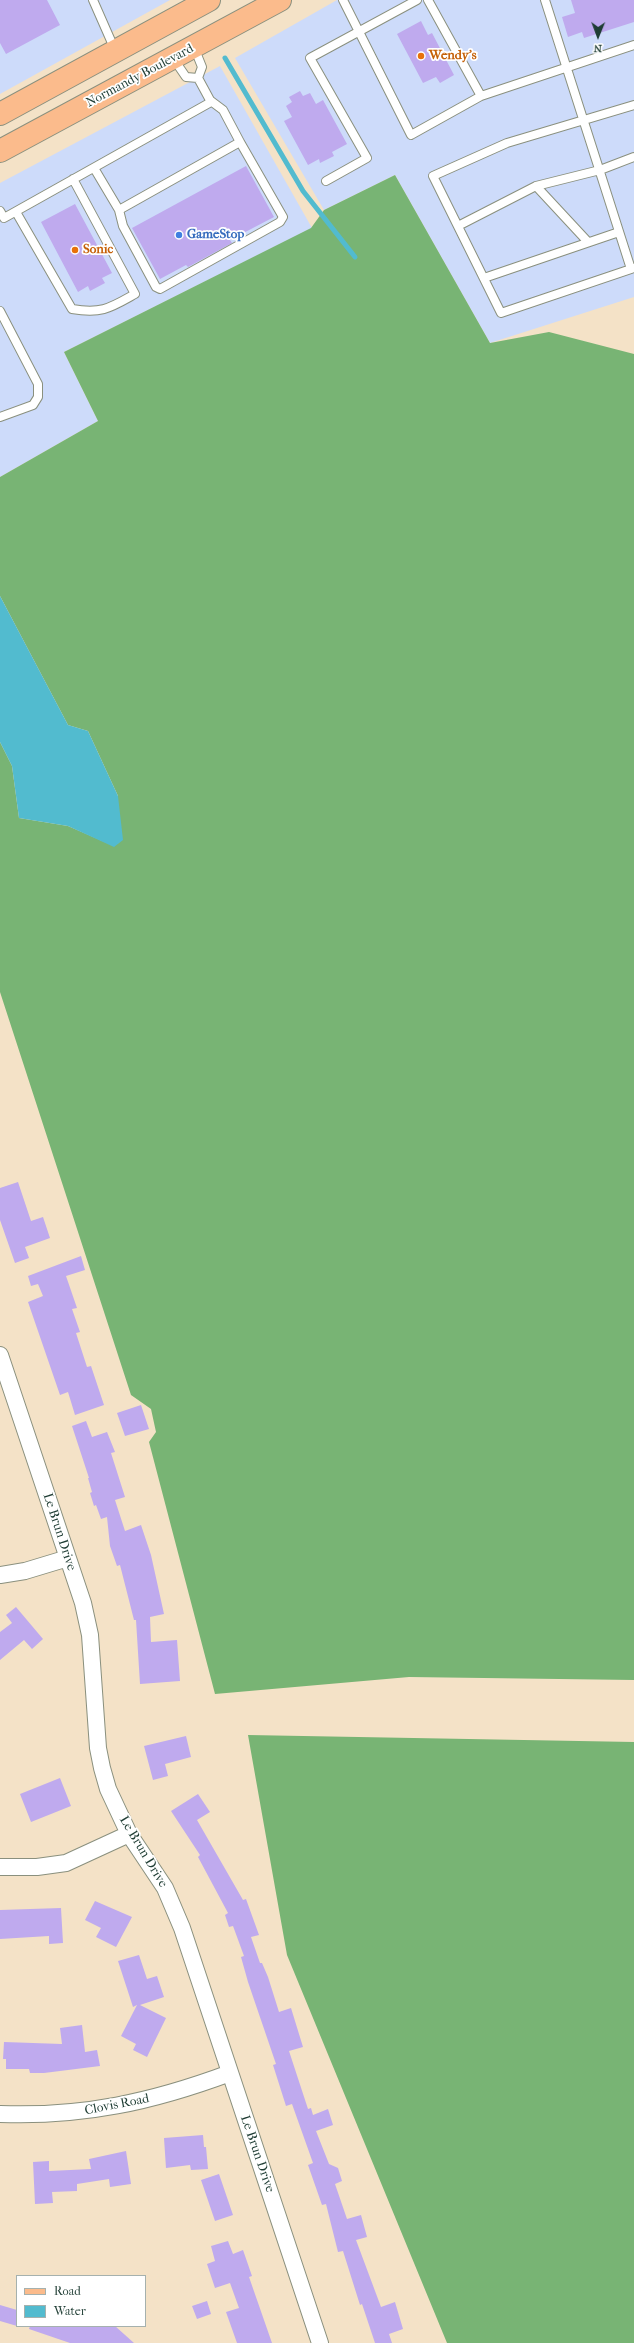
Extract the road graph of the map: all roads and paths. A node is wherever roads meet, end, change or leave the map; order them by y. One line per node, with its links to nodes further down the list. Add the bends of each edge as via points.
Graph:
1 (93, 0): 11 (lane)
2 (209, 0): 11 (main road)
3 (280, 0): 10 (main road, Normandy Boulevard)
4 (343, 0): 8 (lane)
5 (417, 0): 8 (lane)
6 (428, 0): 15 (lane)
7 (545, 0): 13 (lane)
8 (358, 32): 15 (lane, via 411,135); 26 (lane, via 310,58 367,158)
9 (634, 45): 13 (lane)
10 (194, 47): 12 (main road, Normandy Boulevard); 14 (lane, via 202,67)
11 (116, 51): 18 (main road)
12 (173, 58): 14 (lane, via 186,77); 21 (main road, Normandy Boulevard)
13 (566, 68): 15 (lane); 19 (lane)
14 (198, 78): 16 (lane)
15 (481, 96)
16 (210, 101): 20 (lane, via 223,110); 23 (lane, via 157,134)
17 (634, 105): 19 (lane)
18 (0, 114)
19 (584, 120): 24 (lane); 31 (lane, via 507,143 434,176)
20 (240, 142): 28 (lane); 28 (lane, via 283,217 280,222 160,289 156,287 123,226)
21 (0, 150)
22 (634, 158): 24 (lane)
23 (94, 168): 25 (lane); 28 (lane)
24 (600, 170): 27 (lane); 32 (lane)
25 (73, 179): 29 (lane); 29 (lane, via 135,294 107,310 89,312 72,309)
26 (326, 181)
27 (536, 186): 31 (lane); 33 (lane)
28 (119, 210)
29 (16, 212): 30 (lane)
30 (1, 217)
31 (458, 226): 35 (lane)
32 (619, 232): 33 (lane); 34 (lane)
33 (588, 242): 35 (lane)
34 (632, 268): 35 (lane, via 501,313)
35 (484, 278)
36 (0, 311): 37 (lane, via 38,384 38,397 33,406)
37 (0, 417)
38 (0, 1355): 39 (street, Le Brun Drive)
39 (68, 1558): 40 (street, via 25,1571); 41 (street, Le Brun Drive, via 83,1603 90,1635 98,1748 102,1768 108,1789)
40 (0, 1575)
41 (129, 1834): 42 (street, via 66,1863 37,1867); 43 (street, Le Brun Drive, via 165,1888 182,1928)
42 (0, 1867)
43 (230, 2073): 44 (street, Clovis Road, via 155,2098 114,2108 68,2114); 45 (street, Le Brun Drive)
44 (0, 2114)
45 (320, 2343)

